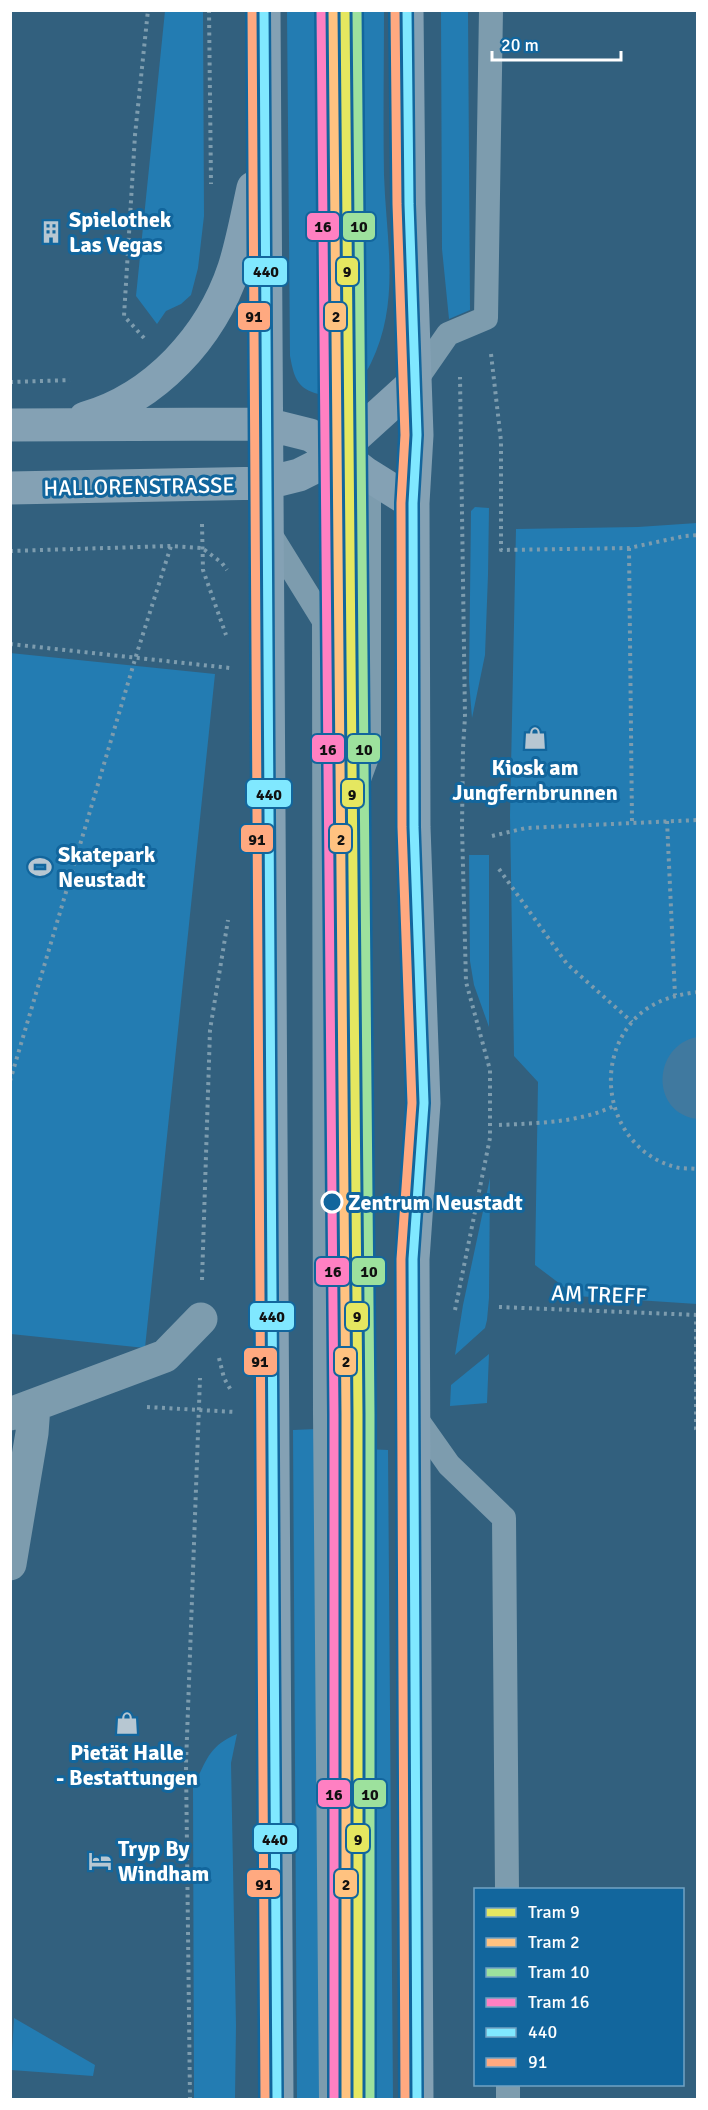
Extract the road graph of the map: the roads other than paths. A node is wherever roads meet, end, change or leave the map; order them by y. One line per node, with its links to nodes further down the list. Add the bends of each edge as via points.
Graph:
1 (264, 10): 4 (main road)
2 (407, 10): 5 (main road)
3 (490, 10): 5 (lane, via 486,318 448,334)
4 (265, 138): 6 (main road); 8 (main road, via 234,269 207,325 186,352 144,391 107,412)
5 (414, 383): 9 (main road, HALLORENSTRASSE); 13 (main road, via 417,435)
6 (266, 424): 8 (main road); 9 (main road, via 310,435); 11 (main road)
7 (10, 425): 8 (main road)
8 (60, 425)
9 (338, 452): 10 (main road); 11 (main road, HALLORENSTRASSE, via 299,475)
10 (369, 476): 13 (main road); 24 (lane, via 369,752 351,801 358,1414)
11 (267, 483): 12 (main road, HALLORENSTRASSE); 14 (main road)
12 (10, 488)
13 (413, 503): 19 (main road, via 414,827 424,1103 413,1259)
14 (267, 529): 17 (lane, via 324,621); 22 (main road)
15 (326, 621): 17 (lane)
16 (201, 1319): 18 (street, via 165,1356)
17 (325, 1402): 23 (lane)
18 (22, 1410): 20 (street, via 32,1433)
19 (413, 1414): 21 (lane, via 449,1465 504,1518); 25 (main road)
20 (10, 1564)
21 (507, 1888)
22 (276, 2100)
23 (331, 2100)
24 (358, 2100)
25 (417, 2100)

